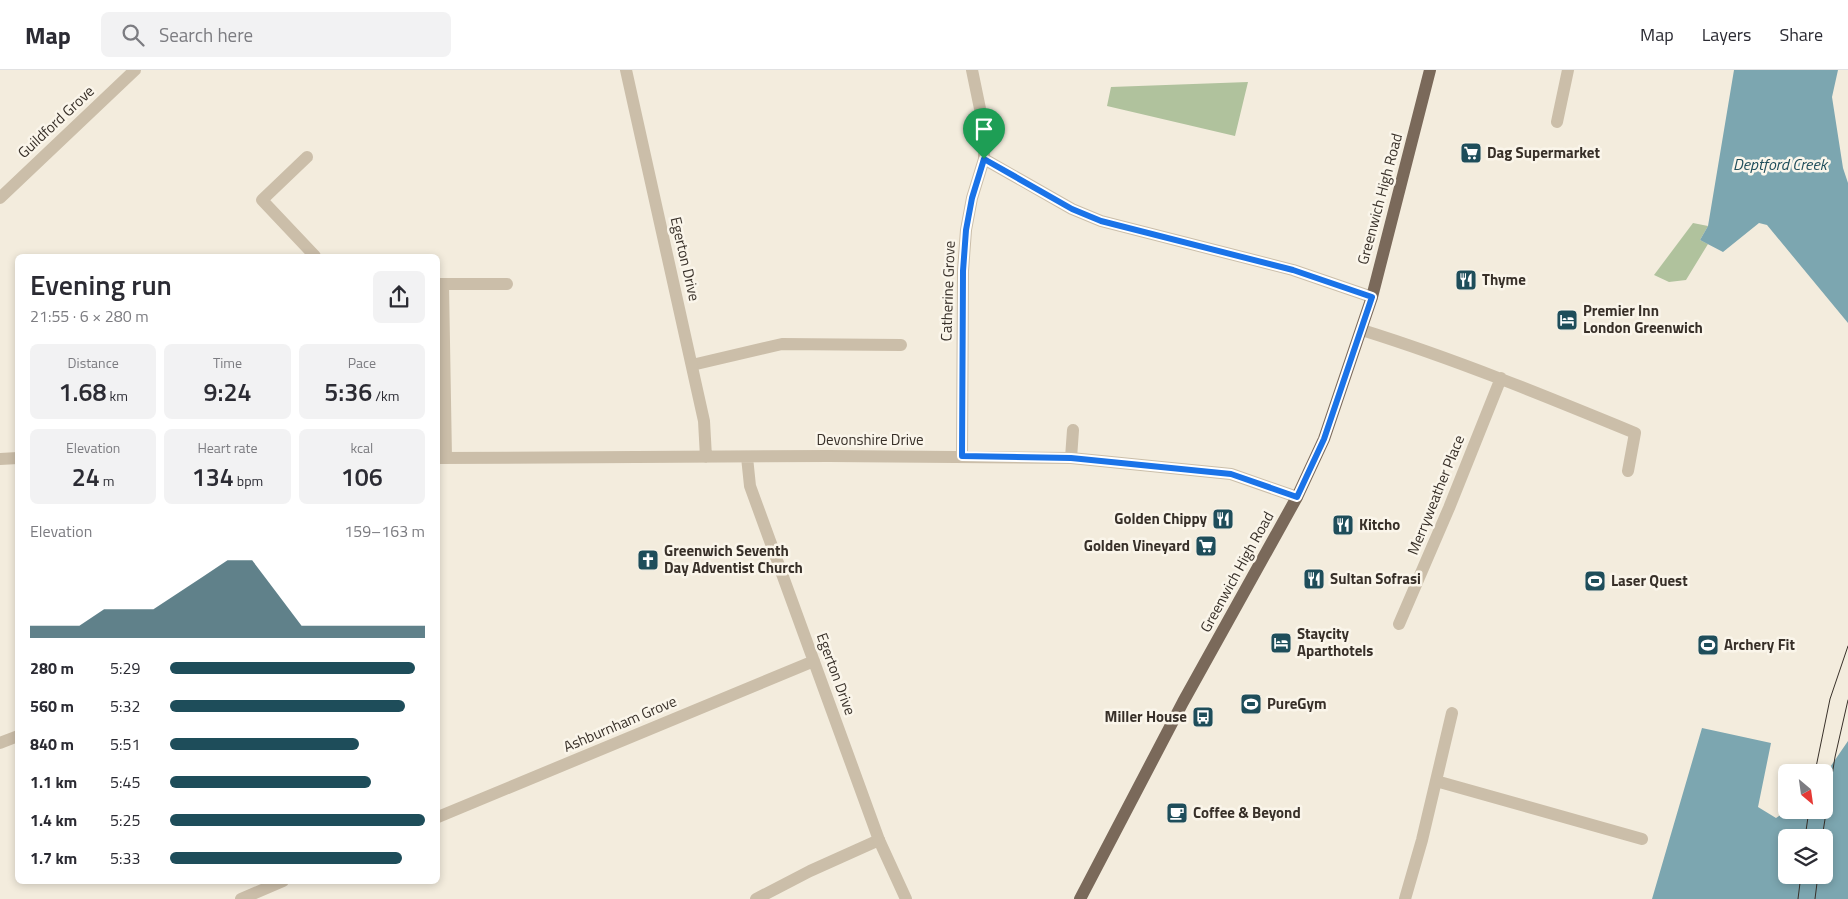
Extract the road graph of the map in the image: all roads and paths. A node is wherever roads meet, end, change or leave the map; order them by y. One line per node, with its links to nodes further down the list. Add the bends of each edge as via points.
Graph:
1 (135, 70): 9 (street, Guildford Grove)
2 (626, 70): 16 (street, Egerton Drive)
3 (972, 70): 8 (street, Catherine Grove, via 984,128)
4 (1430, 70): 13 (main road, Greenwich High Road)
5 (1568, 70): 6 (street)
6 (1557, 122)
7 (307, 157): 10 (street, via 262,200)
8 (984, 159): 13 (street, via 1072,209 1101,221 1293,270); 19 (street, Catherine Grove, via 967,222 963,271)
9 (0, 198)
10 (313, 254)
11 (440, 284): 12 (street); 23 (street)
12 (507, 284)
13 (1372, 297): 14 (main road, Greenwich High Road)
14 (1362, 330): 17 (street); 27 (main road, Greenwich High Road, via 1324,439)
15 (901, 345): 16 (street, via 782,344)
16 (692, 365): 20 (street, Egerton Drive, via 704,421)
17 (1501, 378): 26 (street, via 1635,433); 28 (street, Merryweather Place, via 1450,508)
18 (1073, 430): 24 (street)
19 (962, 456): 21 (street, Devonshire Drive); 24 (street, Devonshire Drive)
20 (706, 457): 21 (street, Devonshire Drive); 23 (street, Devonshire Drive)
21 (747, 457): 29 (street, Egerton Drive, via 750,486)
22 (15, 458): 25 (street)
23 (442, 458)
24 (1071, 458): 27 (street, Devonshire Drive, via 1231,474)
25 (0, 459)
26 (1628, 471)
27 (1297, 497): 41 (main road, Greenwich High Road, via 1183,702)
28 (1399, 624)
29 (814, 661): 34 (street, Ashburnham Grove); 36 (street, Egerton Drive)
30 (1452, 713): 33 (street)
31 (15, 737): 32 (street)
32 (0, 743)
33 (1436, 781): 35 (street); 42 (street)
34 (440, 816)
35 (1642, 839)
36 (879, 840): 39 (street); 40 (street, Egerton Drive)
37 (277, 884): 38 (street)
38 (241, 899)
39 (756, 899)
40 (906, 899)
41 (1080, 899)
42 (1405, 899)

